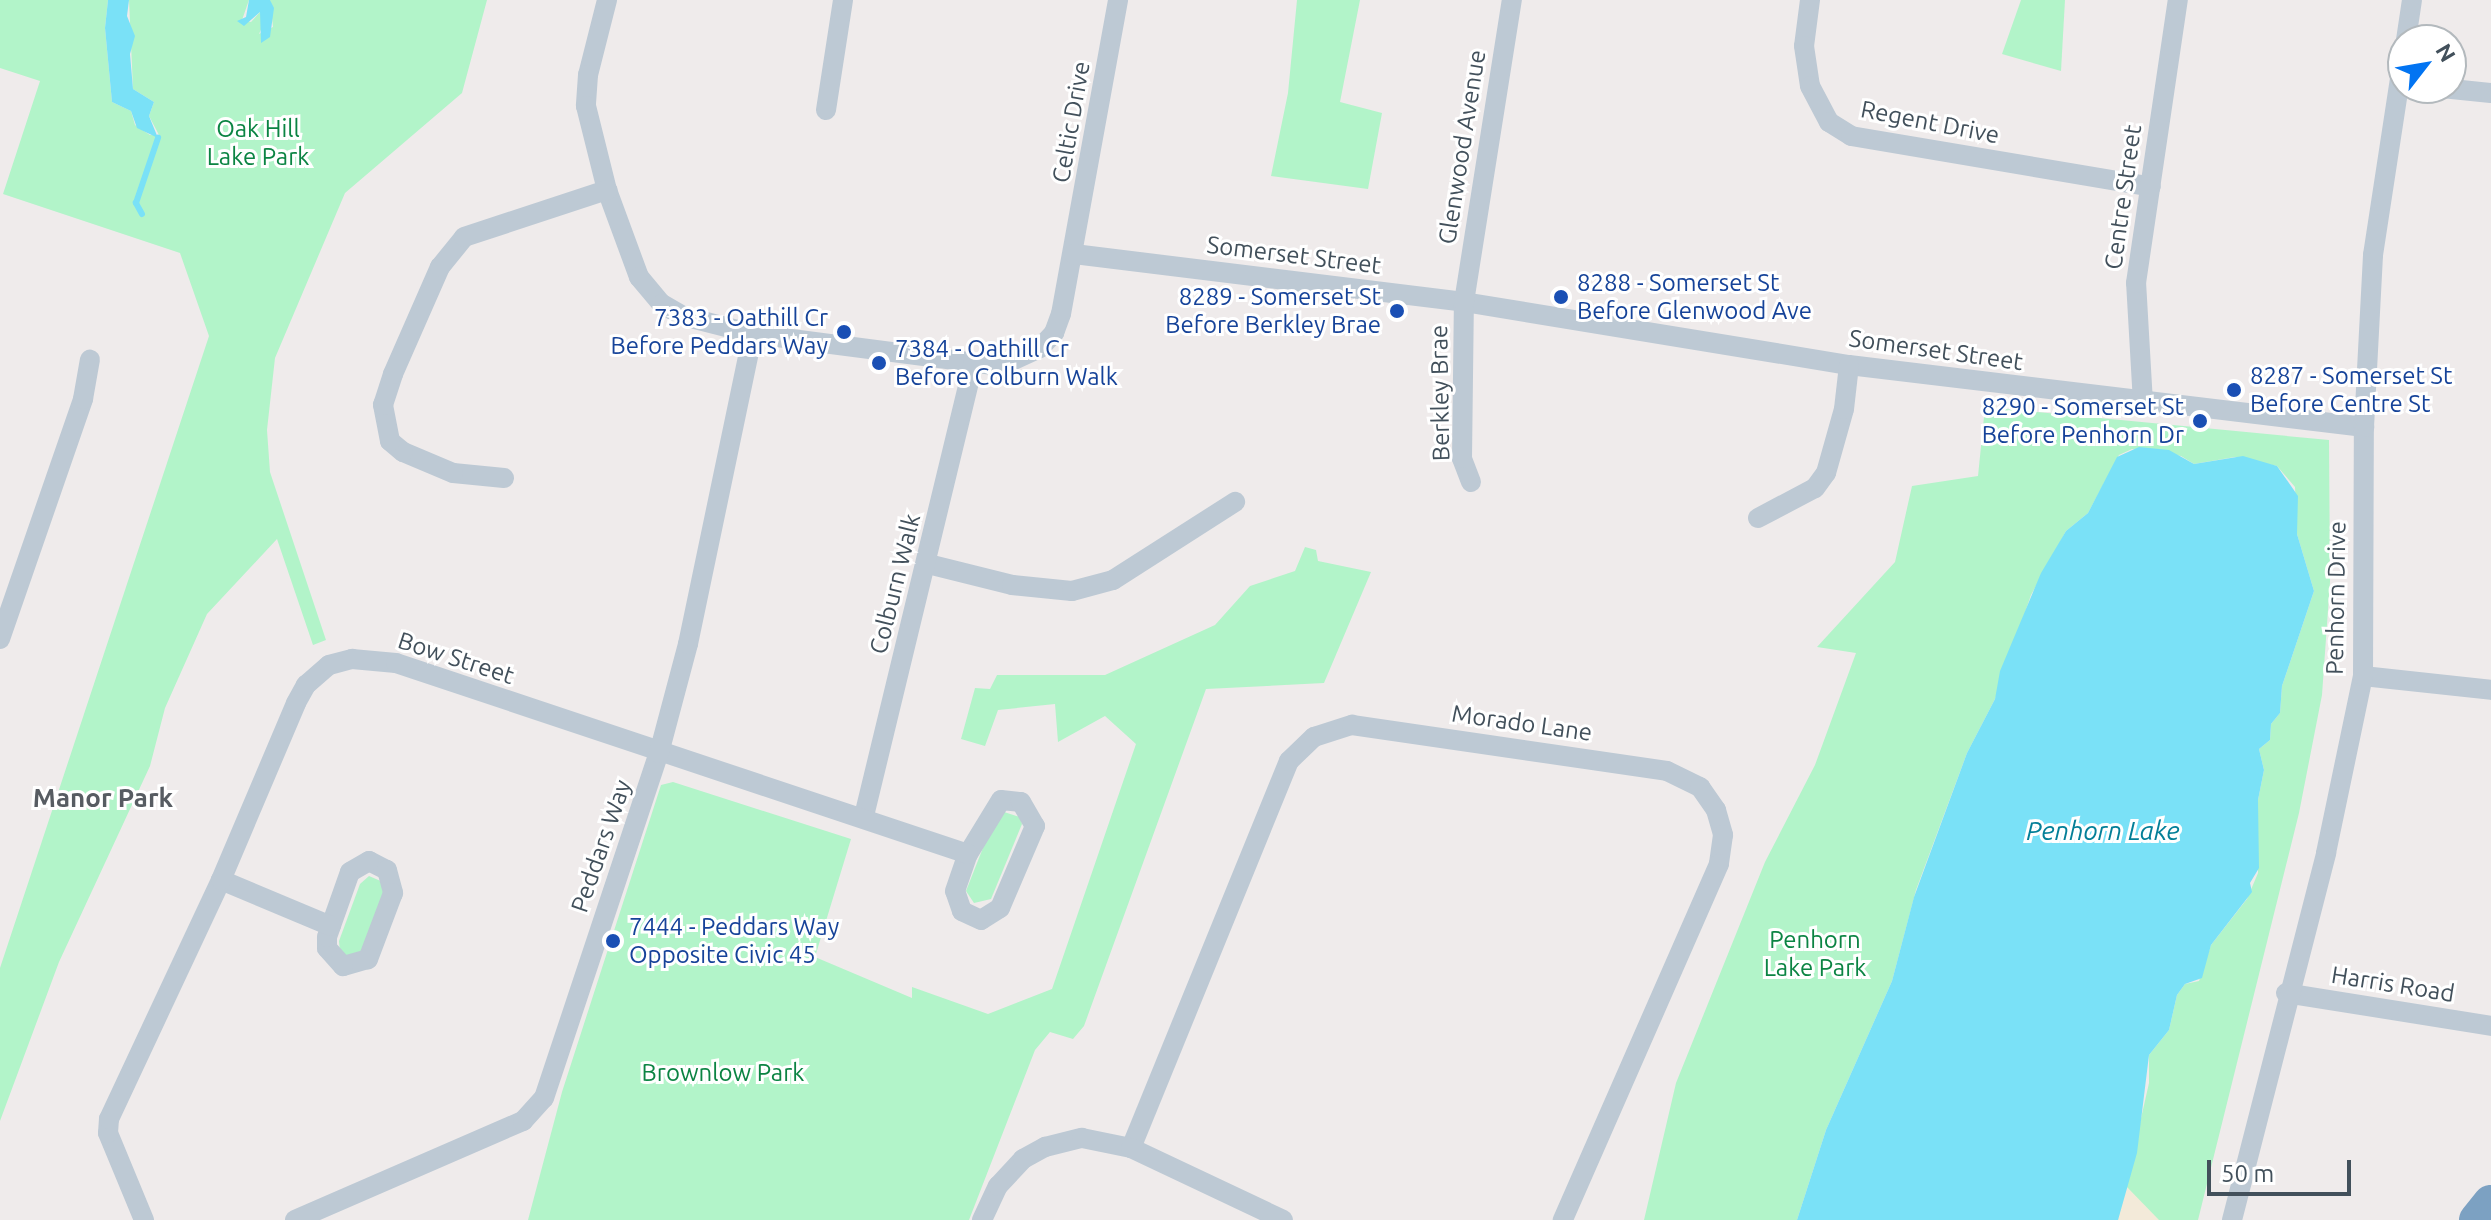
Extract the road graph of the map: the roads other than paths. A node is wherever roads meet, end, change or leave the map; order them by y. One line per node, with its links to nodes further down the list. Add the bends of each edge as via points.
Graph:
1 (607, 0): 14 (street, Celtic Drive, via 586,88)
2 (843, 0): 12 (street)
3 (1118, 0): 15 (street, Celtic Drive)
4 (1512, 0): 16 (street, Glenwood Avenue)
5 (1810, 0): 13 (street, Regent Drive, via 1804,46 1810,86 1829,122 1851,136)
6 (2178, 0): 13 (street, Centre Street)
7 (2412, 0): 8 (street)
8 (2408, 24)
9 (2467, 91): 10 (street)
10 (2491, 93)
11 (2398, 104): 22 (street, Penhorn Drive, via 2373,255)
12 (826, 110)
13 (2151, 187): 21 (street, Centre Street, via 2136,283)
14 (607, 190): 17 (street, Celtic Drive, via 648,290 683,316); 23 (street, via 464,237 440,267 393,374 383,405 390,441 453,473)
15 (1074, 254): 16 (street, Somerset Street); 19 (street, Celtic Drive, via 1054,333 1023,359 1001,366)
16 (1464, 302): 20 (street, Somerset Street); 24 (street, Berkley Brae, via 1462,458)
17 (753, 334): 19 (street, Celtic Drive); 31 (street, Peddars Way, via 688,644)
18 (90, 360): 28 (street, via 83,399)
19 (974, 363): 27 (street, Colburn Walk)
20 (1849, 365): 21 (street, Somerset Street); 26 (street, via 1844,409 1826,473 1815,488)
21 (2143, 403): 22 (street, Somerset Street)
22 (2364, 427): 29 (street, Penhorn Drive)
23 (504, 478)
24 (1471, 482)
25 (1235, 502): 27 (street, via 1113,580 1084,589 1012,585)
26 (1758, 518)
27 (928, 564): 32 (street, Colburn Walk)
28 (0, 639)
29 (2363, 676): 30 (street); 36 (street, Penhorn Drive, via 2326,853)
30 (2491, 690)
31 (659, 753): 32 (street, Bow Street); 34 (street, Bow Street, via 396,663 352,659 329,665 306,685); 41 (street, Peddars Way, via 544,1098 523,1121)
32 (864, 816): 33 (street, Bow Street)
33 (968, 854): 33 (street, via 956,904 971,917 991,917 1000,908 1035,826 1021,802 1001,800)
34 (221, 880): 35 (street); 40 (street, Bow Street, via 109,1119 108,1133)
35 (331, 926): 35 (street, via 327,948 334,959 343,966 368,959 393,893 392,879 379,863 369,861 350,872)
36 (2286, 993): 37 (street, Harris Road); 45 (street, Penhorn Drive)
37 (2491, 1026)
38 (1131, 1148): 42 (street, via 1082,1138 1045,1147 1005,1176); 43 (street); 44 (street, Morado Lane, via 1289,761 1314,737 1352,725 1667,771 1700,787 1716,810 1723,835 1719,864)
39 (2491, 1203): 46 (highway)
40 (144, 1220)
41 (295, 1220)
42 (982, 1220)
43 (1283, 1220)
44 (1563, 1220)
45 (2232, 1220)
46 (2477, 1220)

